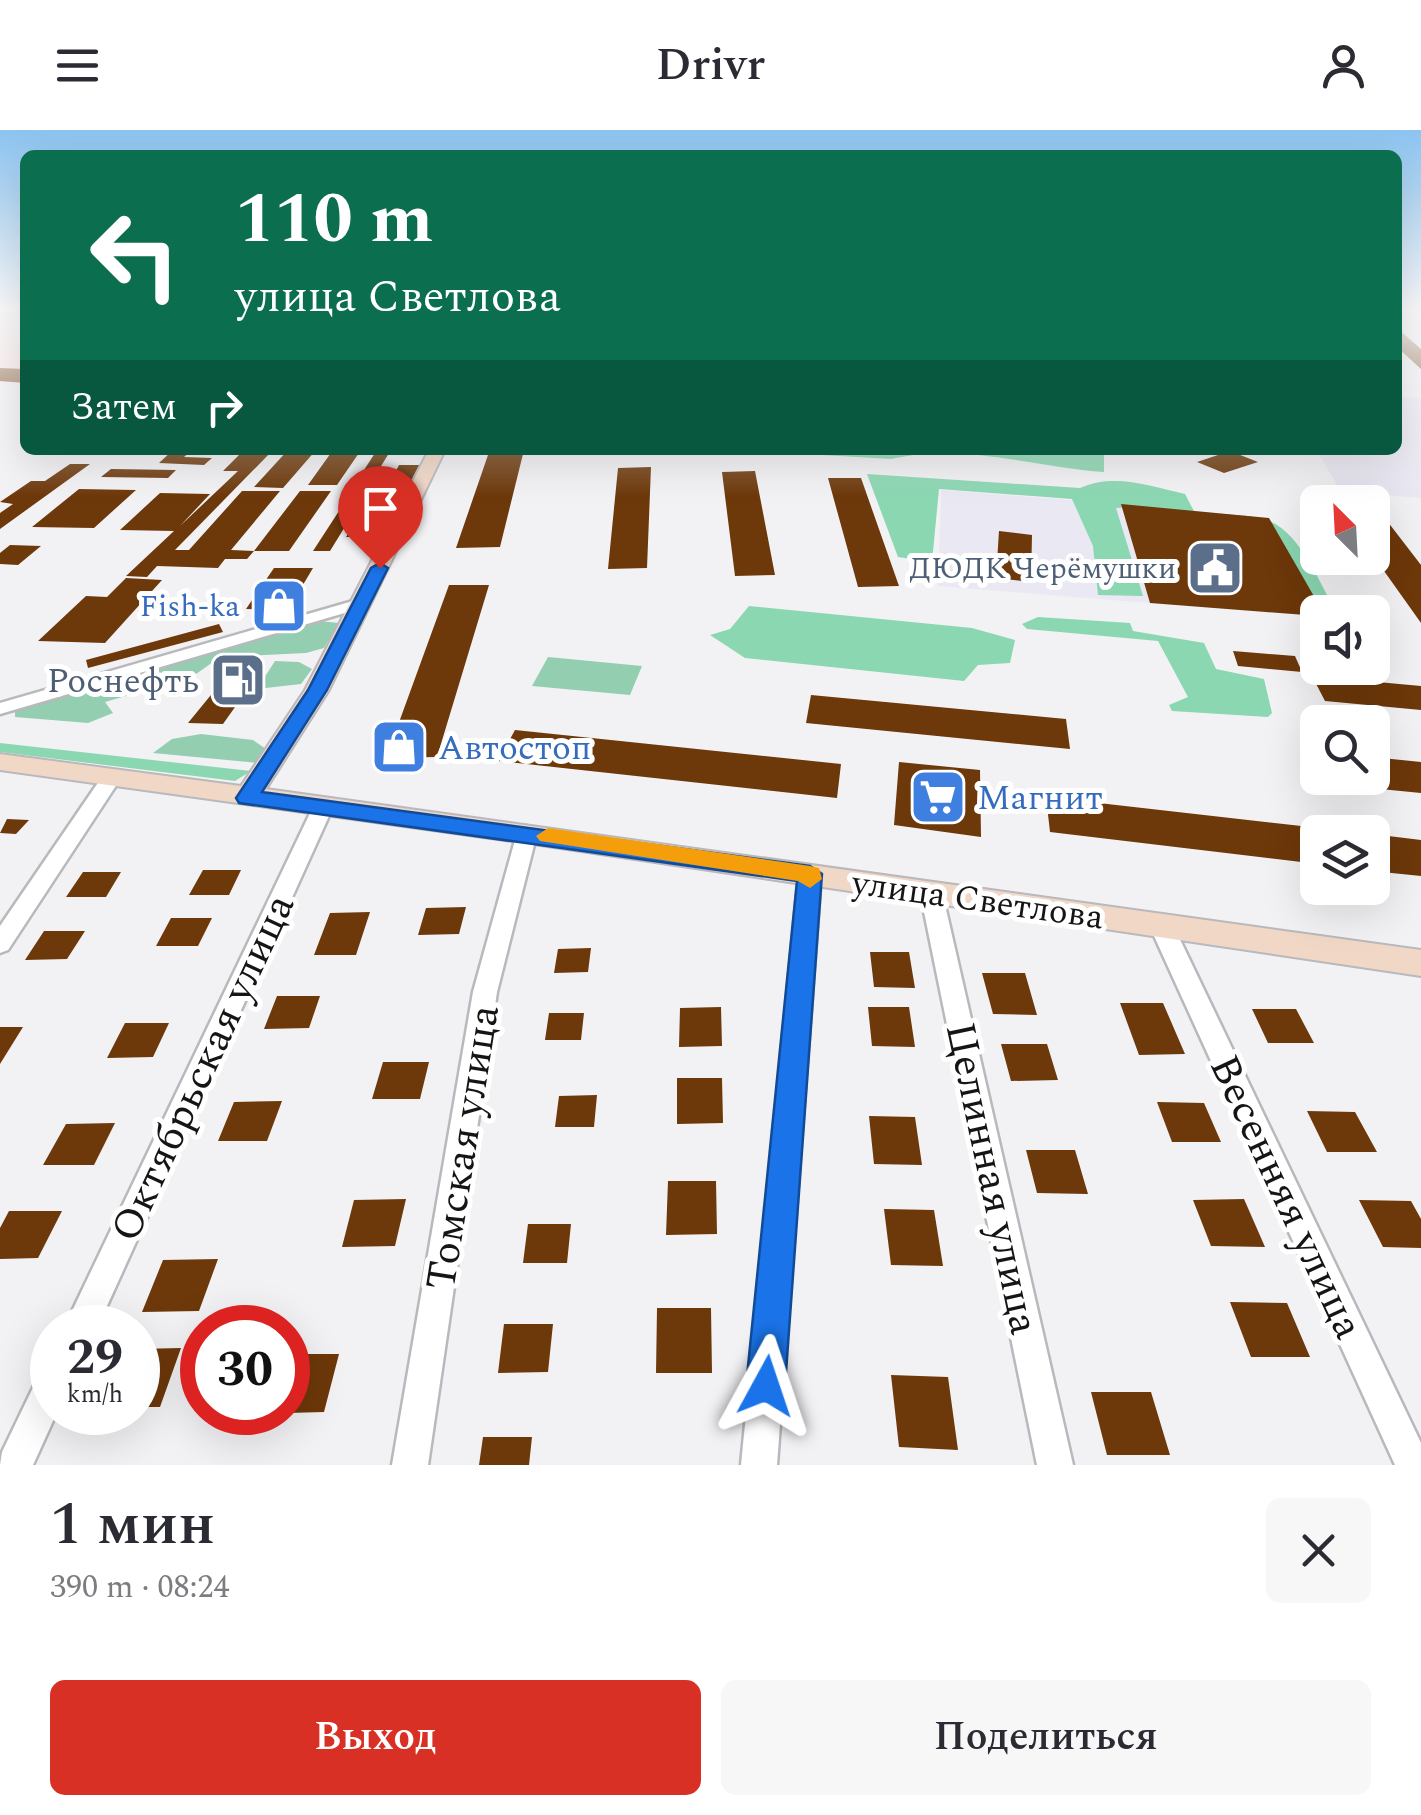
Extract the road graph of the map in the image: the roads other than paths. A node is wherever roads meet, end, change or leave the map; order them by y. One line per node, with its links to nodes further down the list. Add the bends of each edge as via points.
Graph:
1 (434, 455): 2 (main road)
2 (360, 604): 3 (street); 6 (main road, via 318,690)
3 (9, 707)
4 (0, 762): 5 (main road, улица Светлова)
5 (111, 778): 6 (main road, улица Светлова); 12 (street)
6 (247, 798): 7 (main road, улица Светлова)
7 (323, 807): 8 (main road, улица Светлова); 14 (street, Октябрьская улица)
8 (527, 832): 9 (main road, улица Светлова); 17 (street, Томская улица, via 485,992)
9 (810, 874): 10 (main road, улица Светлова); 18 (street)
10 (931, 892): 11 (main road, улица Светлова); 19 (street, Целинная улица)
11 (1162, 927): 13 (main road, улица Светлова); 20 (street, Весенняя улица)
12 (0, 944)
13 (1421, 964)
14 (91, 1305)
15 (30, 1433): 16 (street)
16 (15, 1465)
17 (410, 1465)
18 (759, 1465)
19 (1055, 1465)
20 (1413, 1465)

